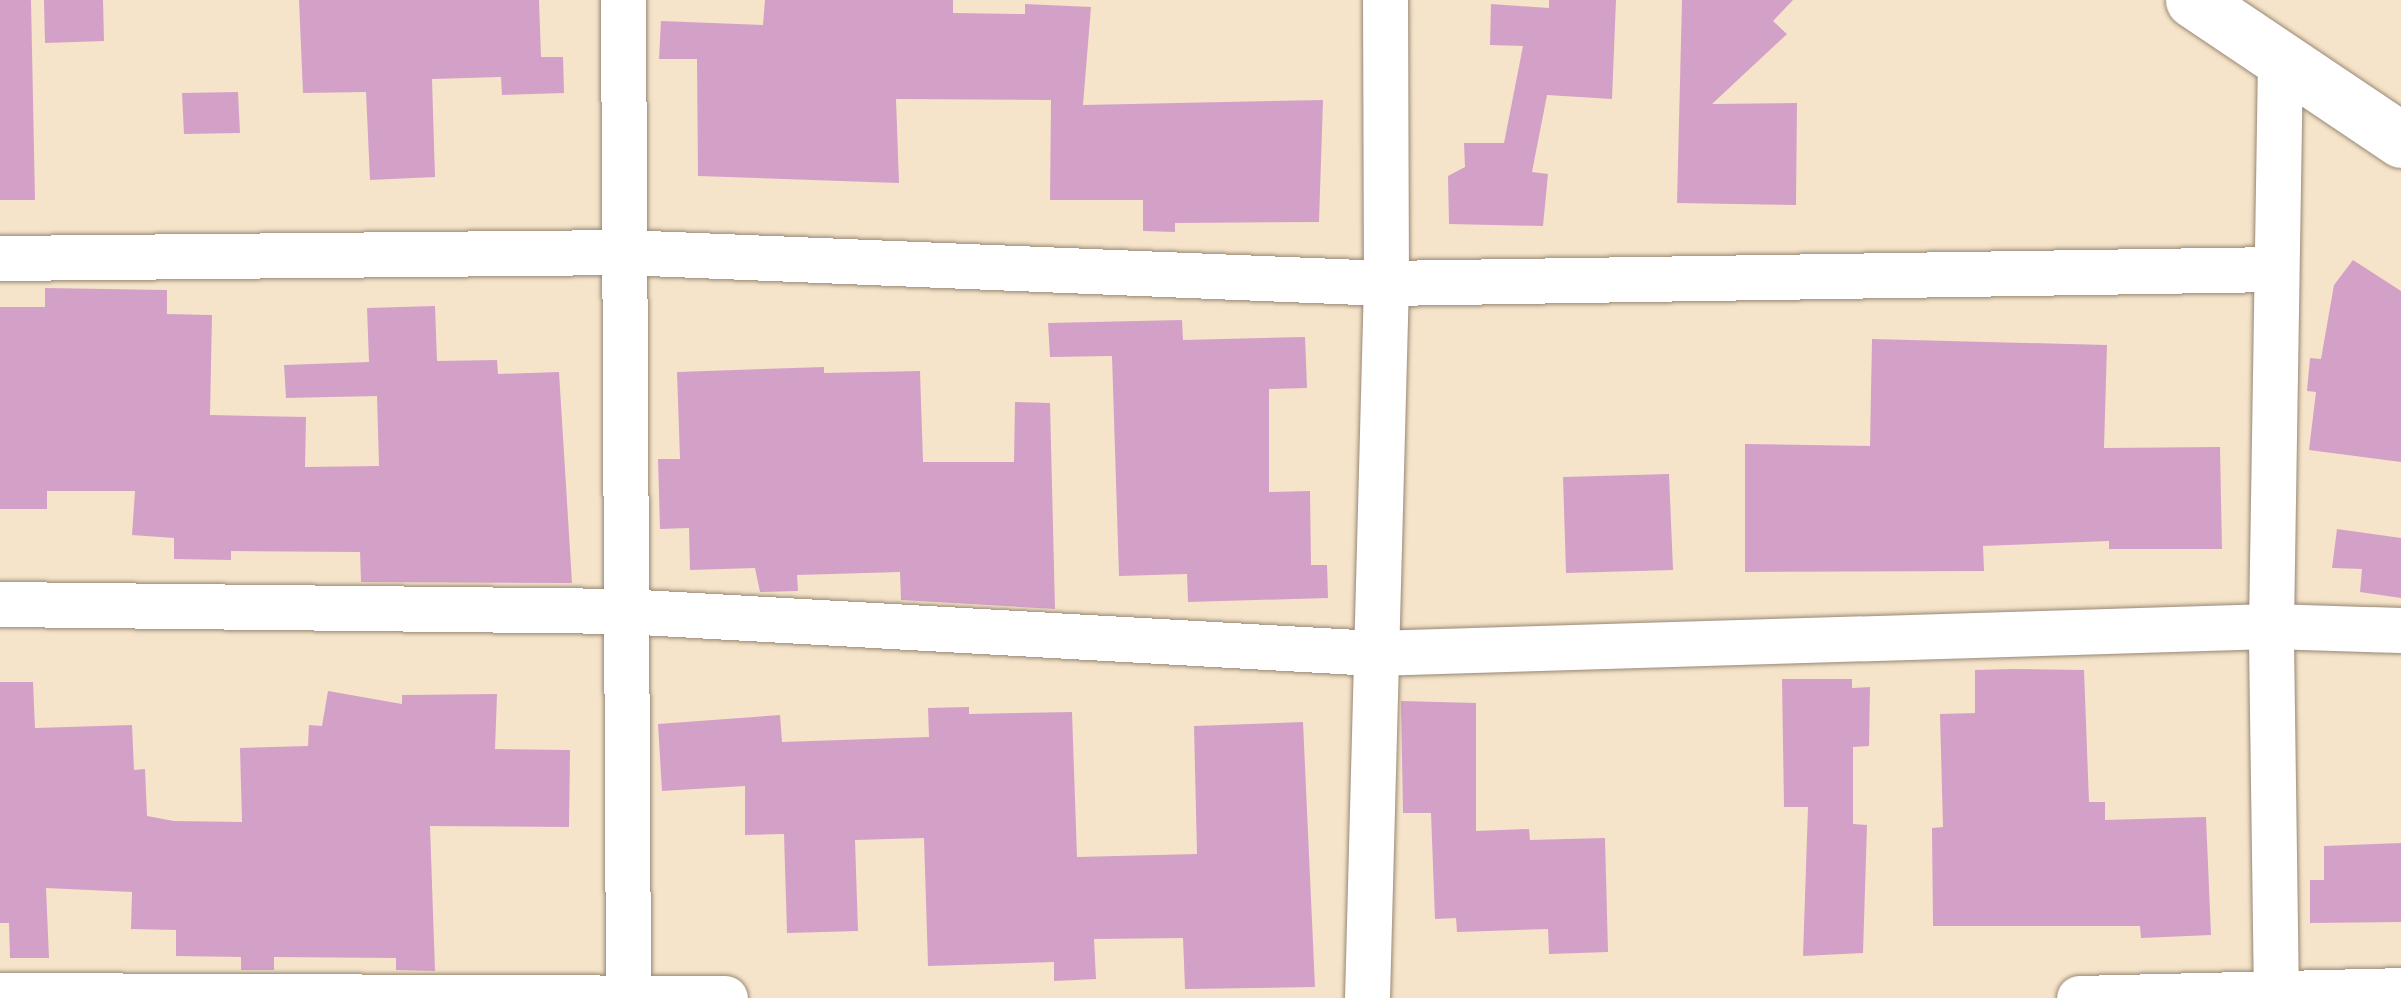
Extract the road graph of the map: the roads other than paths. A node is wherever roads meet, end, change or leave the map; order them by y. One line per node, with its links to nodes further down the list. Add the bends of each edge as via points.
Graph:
1 (624, 0): 6 (street)
2 (1384, 0): 9 (street)
3 (2209, 4): 4 (main road)
4 (2280, 58): 5 (main road); 8 (street)
5 (2401, 140)
6 (623, 252): 7 (street); 9 (street); 11 (street)
7 (0, 258)
8 (2274, 269): 9 (street); 12 (street)
9 (1386, 283): 14 (street)
10 (0, 604): 11 (street)
11 (623, 612): 14 (street); 18 (street)
12 (2270, 626): 13 (street); 14 (street); 17 (street)
13 (2401, 630)
14 (1374, 653): 20 (street)
15 (2401, 990): 17 (street)
16 (0, 995): 18 (street)
17 (2276, 995): 21 (street)
18 (628, 996): 19 (street)
19 (725, 998)
20 (1367, 998)
21 (2079, 998)

